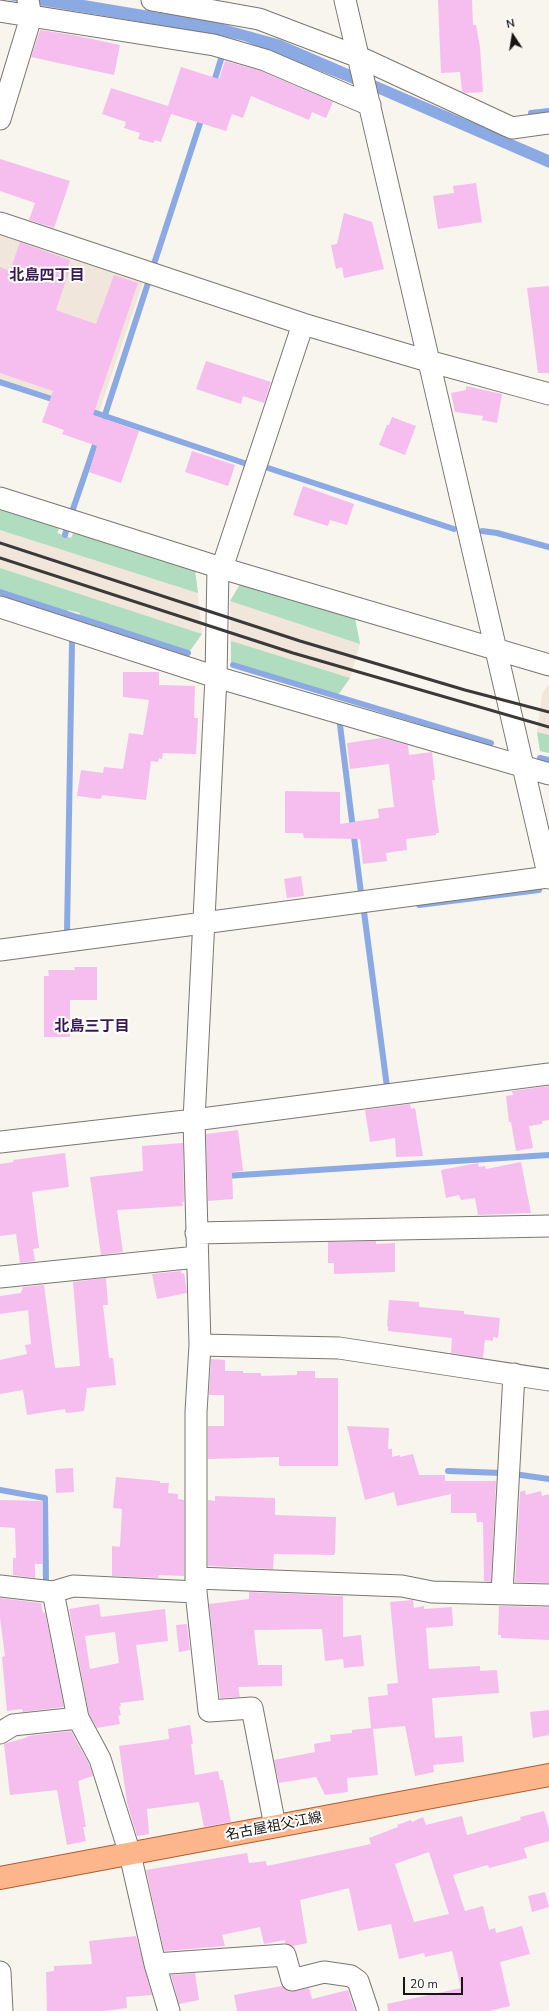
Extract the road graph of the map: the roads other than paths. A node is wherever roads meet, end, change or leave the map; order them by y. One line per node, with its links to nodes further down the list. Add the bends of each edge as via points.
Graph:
1 (152, 0): 5 (street, via 259,19)
2 (345, 0): 5 (street)
3 (30, 9): 4 (street); 6 (street, via 214,45 265,60); 7 (street)
4 (0, 11)
5 (360, 62): 6 (street); 8 (street, via 512,128)
6 (369, 102): 11 (street)
7 (0, 119)
8 (549, 123)
9 (0, 223): 10 (street)
10 (303, 324): 11 (street); 14 (street)
11 (428, 361): 12 (street); 16 (street)
12 (549, 394)
13 (0, 498): 14 (street)
14 (220, 568): 16 (street); 18 (street)
15 (0, 607): 18 (street)
16 (496, 651): 17 (street); 19 (street)
17 (549, 665)
18 (216, 677): 19 (street); 22 (street)
19 (523, 768): 20 (street); 21 (street)
20 (549, 774)
21 (549, 877): 22 (street)
22 (204, 923): 23 (street); 25 (street)
23 (0, 950)
24 (549, 1074): 25 (street)
25 (194, 1120): 26 (street); 28 (street)
26 (0, 1142)
27 (549, 1226): 28 (street)
28 (196, 1233): 29 (street)
29 (197, 1257): 30 (street); 31 (street)
30 (0, 1277)
31 (200, 1345): 32 (street, via 339,1348); 34 (street, via 196,1412)
32 (514, 1374): 33 (street); 37 (street)
33 (549, 1380)
34 (197, 1585): 36 (street, via 73,1586); 37 (street, via 402,1586 432,1592); 42 (street, via 209,1711 252,1708)
35 (0, 1586): 36 (street)
36 (53, 1592): 39 (street)
37 (502, 1593): 38 (street)
38 (549, 1595)
39 (78, 1718): 40 (street, via 13,1725); 43 (street, via 100,1759)
40 (0, 1733)
41 (549, 1775): 42 (main road, 名古屋祖父江線)
42 (275, 1826): 43 (main road, 名古屋祖父江線)
43 (130, 1854): 44 (main road, 名古屋祖父江線); 45 (street)
44 (0, 1878)
45 (155, 1964): 48 (street); 49 (street, via 285,1955 292,1980 324,1972 351,1976 358,1981)
46 (0, 1972): 47 (street)
47 (2, 2011)
48 (169, 2011)
49 (368, 2011)

